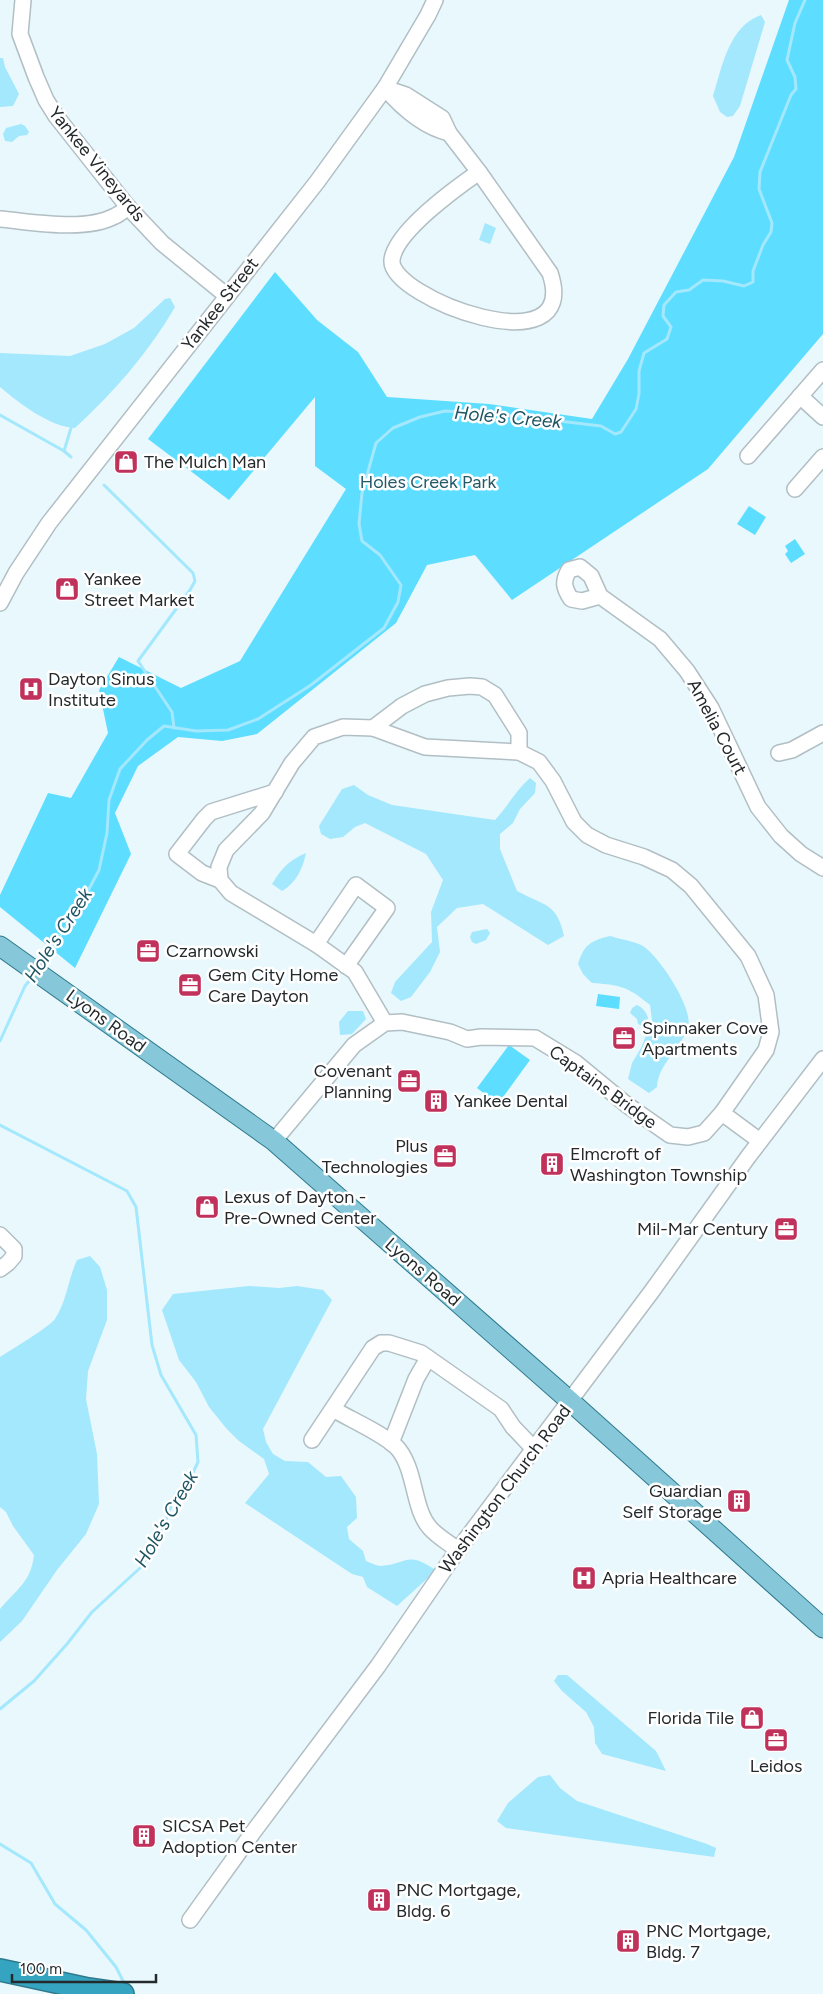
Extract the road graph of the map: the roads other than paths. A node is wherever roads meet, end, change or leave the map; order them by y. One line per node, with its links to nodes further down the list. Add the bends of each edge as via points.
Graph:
1 (23, 0): 5 (street, Yankee Vineyards, via 20,34 46,100)
2 (434, 0): 3 (street, Yankee Street)
3 (385, 88): 4 (street, via 400,106 449,134); 7 (street, Yankee Street, via 317,182)
4 (479, 172): 4 (street, via 415,223 395,250 394,269 405,282 456,310 515,322 532,321 543,315 552,302 554,292 550,273)
5 (124, 203): 6 (street, via 115,216 99,222 75,225); 7 (street, Yankee Vineyards, via 162,243)
6 (0, 220)
7 (227, 296): 15 (street, Yankee Street, via 49,523)
8 (823, 370): 9 (street)
9 (800, 396): 10 (street); 11 (street)
10 (823, 417)
11 (748, 456)
12 (823, 457): 13 (street)
13 (795, 488)
14 (600, 596): 21 (street, Amelia Court, via 660,639 687,671 711,708 758,807 781,836)
15 (0, 603)
16 (373, 728): 18 (street, Captains Bridge, via 425,747); 18 (street, via 402,706 425,694 448,688 482,687 495,696 518,733); 20 (street, Captains Bridge, via 343,727 314,737 292,763)
17 (823, 733): 19 (street, via 792,750)
18 (520, 752): 28 (street, Captains Bridge, via 539,762 553,781 574,822 587,835 672,870 691,886 748,956 766,995 771,1032 766,1050)
19 (779, 753)
20 (275, 792): 22 (street, Captains Bridge, via 262,813 226,850 219,867); 22 (street, via 211,812 177,854)
21 (823, 868)
22 (220, 880): 23 (street, via 231,893)
23 (316, 944): 25 (street); 25 (street, via 356,885 387,908)
24 (0, 946): 30 (main road, Lyons Road)
25 (346, 966): 26 (street, via 355,972)
26 (385, 1024): 28 (street, Captains Bridge, via 421,1025 467,1039 535,1038 576,1063 670,1135 688,1137 704,1133); 30 (street, via 354,1045)
27 (823, 1059): 29 (street, Washington Church Road)
28 (722, 1113): 29 (street)
29 (760, 1141): 34 (street, Washington Church Road)
30 (274, 1142): 34 (main road, Lyons Road)
31 (0, 1235): 32 (street, via 14,1249 14,1256)
32 (0, 1269)
33 (428, 1358): 35 (street, via 390,1343 373,1348); 37 (street, via 416,1378); 38 (street, via 501,1409)
34 (570, 1401): 38 (street, Washington Church Road); 40 (main road, Lyons Road)
35 (333, 1409): 36 (street); 37 (street)
36 (312, 1440)
37 (391, 1443): 39 (street, via 399,1449 413,1480 420,1511 430,1528)
38 (533, 1448): 39 (street, Washington Church Road)
39 (458, 1550): 41 (street, Washington Church Road, via 378,1666)
40 (823, 1628)
41 (190, 1920)
42 (0, 1970): 43 (highway, via 88,1990)
43 (123, 1994)

